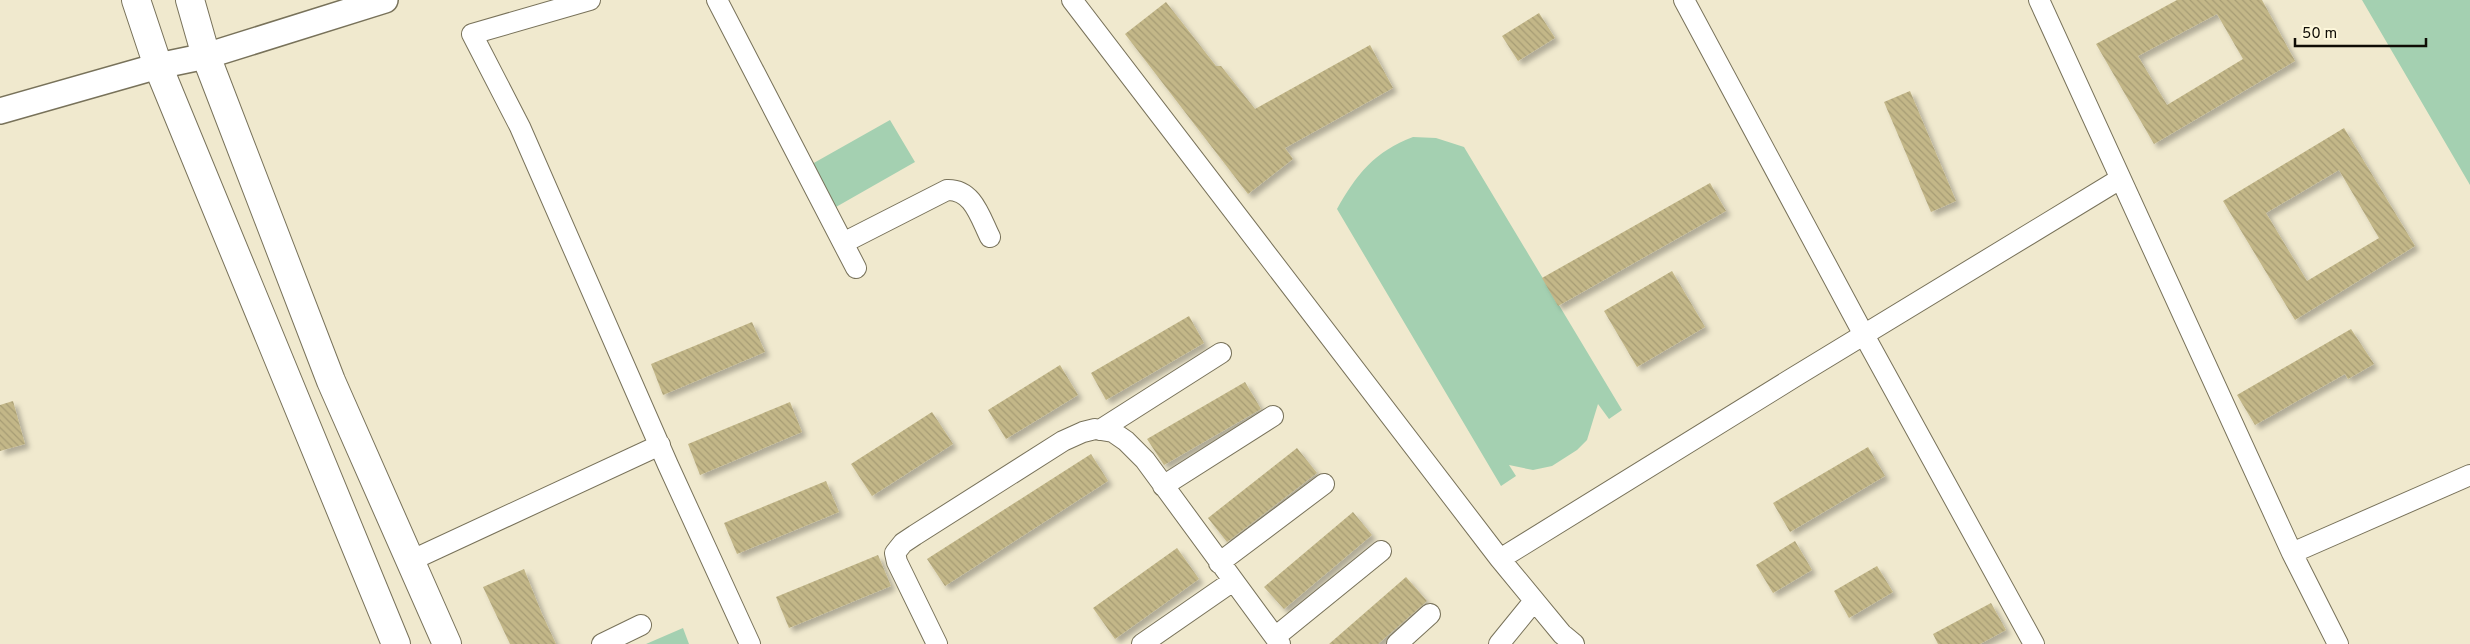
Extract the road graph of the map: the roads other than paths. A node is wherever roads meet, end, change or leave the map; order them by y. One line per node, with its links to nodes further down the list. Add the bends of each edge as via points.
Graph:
1 (136, 0): 10 (main road)
2 (190, 0): 9 (main road)
3 (385, 0): 9 (street)
4 (590, 0): 20 (street, via 472,34 520,126)
5 (716, 0): 14 (street)
6 (1072, 0): 26 (street)
7 (1684, 0): 16 (street)
8 (2038, 0): 12 (street)
9 (206, 56): 10 (street); 27 (main road, via 331,382)
10 (158, 66): 11 (street); 34 (main road)
11 (0, 111)
12 (2120, 179): 16 (street); 25 (street)
13 (990, 237): 14 (street, via 966,194 947,190)
14 (842, 243): 15 (street)
15 (856, 268)
16 (1864, 335): 26 (street); 43 (street)
17 (1220, 353): 19 (street)
18 (1273, 416): 23 (street)
19 (1100, 430): 23 (street, via 1113,432 1126,440); 38 (street, via 1082,432 1063,440 899,548 897,562)
20 (660, 445): 27 (street); 37 (street)
21 (2470, 475): 25 (street)
22 (1324, 484): 28 (street)
23 (1163, 486): 28 (street)
24 (1381, 551): 33 (street)
25 (2292, 553): 44 (street)
26 (1500, 559): 30 (street)
27 (410, 561): 35 (main road)
28 (1219, 563): 29 (street)
29 (1232, 581): 33 (street); 39 (street)
30 (1534, 600): 41 (street); 42 (street)
31 (1430, 614): 40 (street)
32 (641, 625): 36 (street)
33 (1278, 641)
34 (396, 644)
35 (447, 644)
36 (602, 644)
37 (750, 644)
38 (937, 644)
39 (1142, 644)
40 (1396, 644)
41 (1499, 644)
42 (1574, 644)
43 (2034, 644)
44 (2338, 644)

